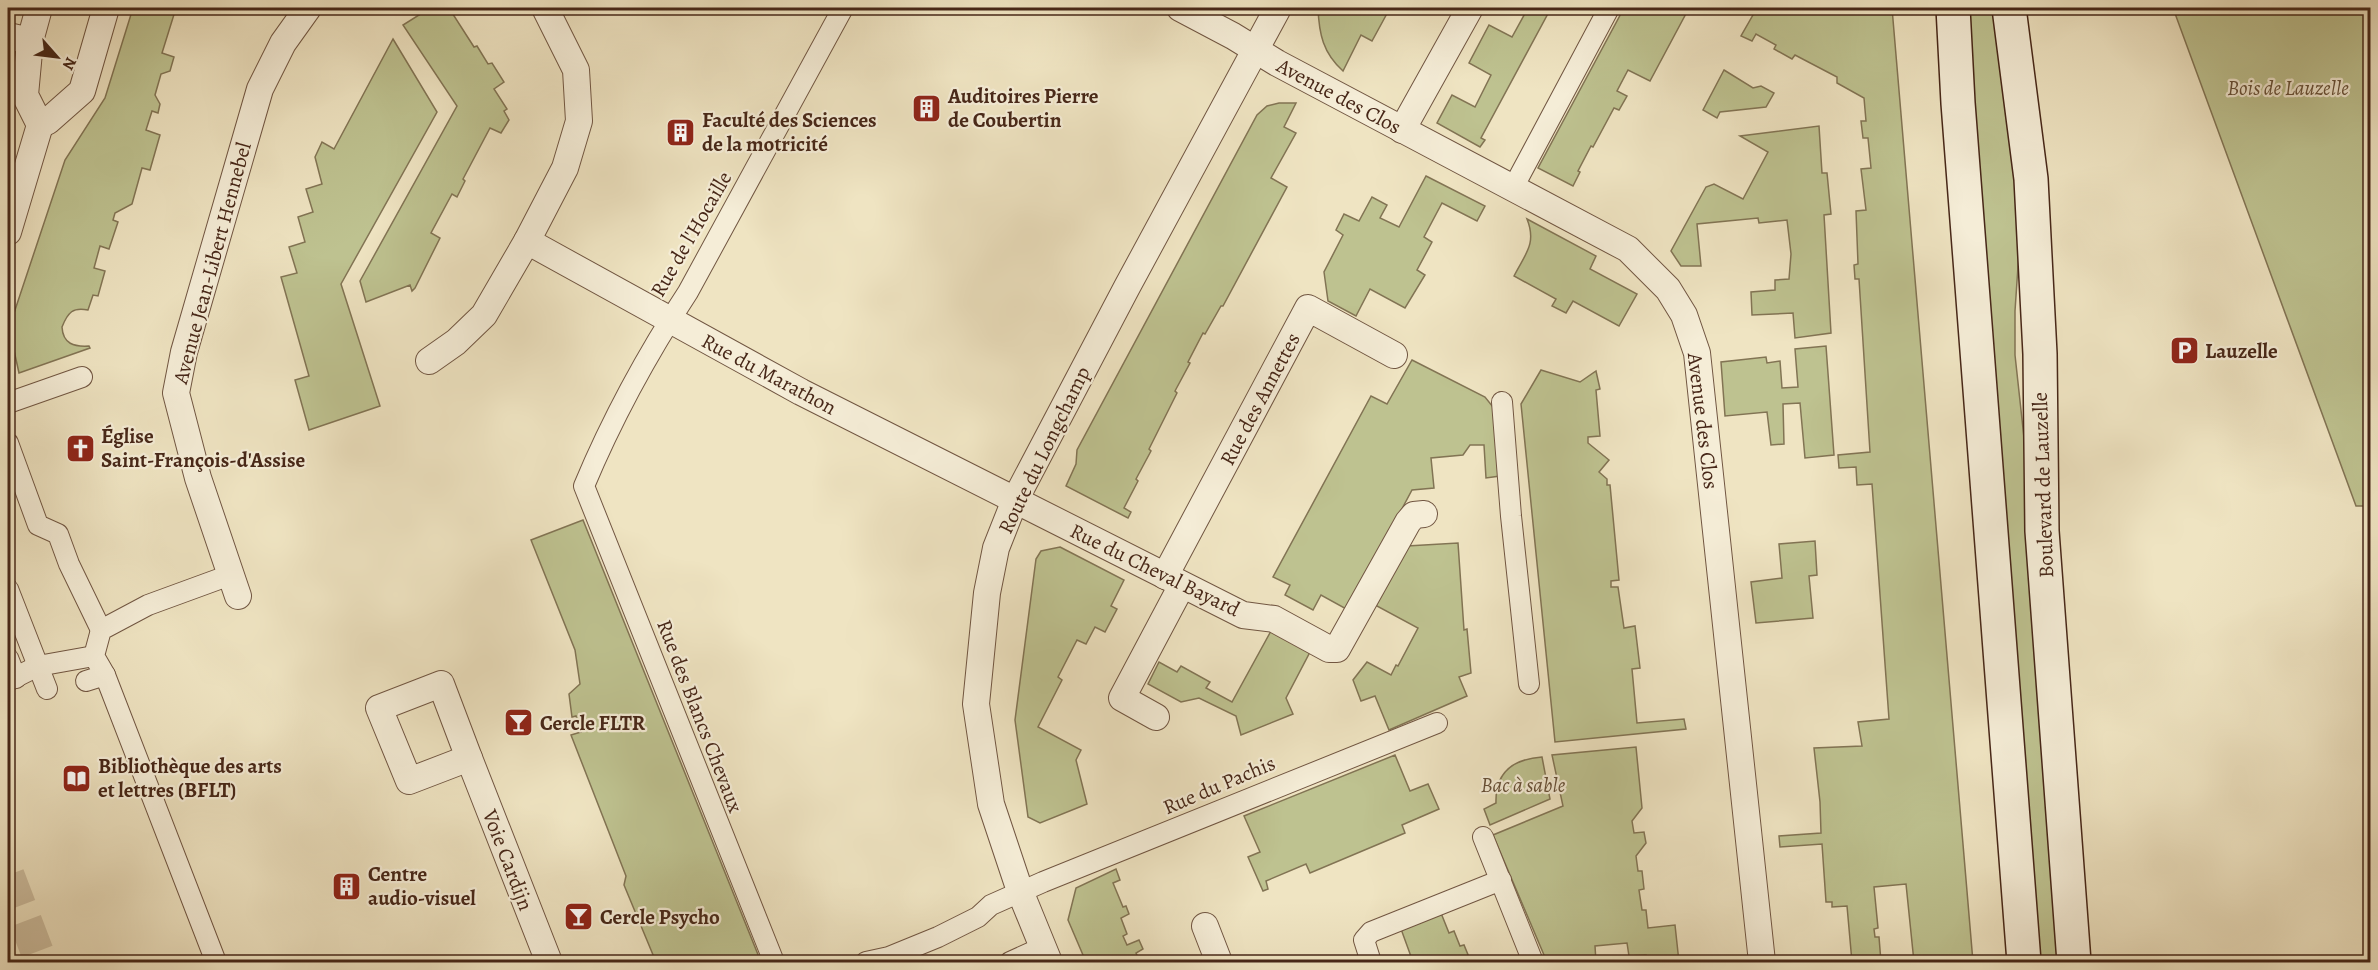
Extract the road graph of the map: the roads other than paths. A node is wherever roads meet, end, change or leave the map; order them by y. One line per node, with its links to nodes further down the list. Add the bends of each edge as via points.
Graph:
1 (39, 8): 12 (street)
2 (106, 8): 14 (street, via 82,91)
3 (308, 8): 30 (street, Avenue Jean-Libert Hennebel, via 283,43 261,89 184,352 176,393 198,478)
4 (544, 8): 18 (street, via 576,70 579,121 565,168)
5 (843, 8): 19 (street, Rue de l'Hocaille)
6 (1180, 8): 13 (street, Avenue des Clos)
7 (1278, 8): 13 (street, Route du Longchamp)
8 (1470, 8): 15 (street)
9 (1609, 8): 16 (street)
10 (1953, 8): 56 (main road)
11 (2009, 8): 57 (main road, Boulevard de Lauzelle, via 2031,179 2040,354 2042,531)
12 (19, 38): 14 (street, via 25,95)
13 (1256, 50): 15 (street, Avenue des Clos); 27 (street, Route du Longchamp)
14 (40, 125): 17 (street)
15 (1402, 130): 16 (street, Avenue des Clos)
16 (1513, 189): 55 (street, Avenue des Clos, via 1628,249 1668,289 1684,315 1697,353)
17 (8, 232)
18 (527, 241): 19 (street, Rue du Marathon); 21 (street, via 484,315)
19 (670, 320): 26 (street, Rue de l'Hocaille, via 599,450); 27 (street, Rue du Marathon, via 801,392)
20 (1394, 355): 29 (street, Rue des Annettes, via 1308,308)
21 (429, 361)
22 (82, 376): 24 (street)
23 (1502, 402): 36 (street)
24 (8, 403)
25 (8, 443): 32 (street, via 38,525 58,534)
26 (584, 486): 49 (street, Rue des Blancs Chevaux)
27 (1015, 500): 29 (street, Rue du Cheval Bayard); 43 (street, Route du Longchamp, via 996,548 987,593 976,704 991,804)
28 (1424, 514): 29 (street, Rue du Cheval Bayard, via 1414,515 1408,522 1337,649 1329,649 1274,619 1243,615)
29 (1173, 580): 38 (street, Rue des Annettes, via 1122,698)
30 (234, 586): 32 (street, via 148,605)
31 (8, 589): 35 (street)
32 (101, 630): 33 (street)
33 (94, 656): 35 (street); 47 (street, via 95,678)
34 (8, 658): 35 (street)
35 (22, 675): 37 (street)
36 (1529, 684)
37 (47, 690)
38 (1156, 717)
39 (1437, 723): 43 (street, Rue du Pachis)
40 (469, 758): 48 (street, Voie Cardijn)
41 (1483, 837): 42 (street)
42 (1501, 880): 53 (street, via 1371,932 1364,940); 54 (street)
43 (1020, 891): 45 (street, Route du Longchamp); 46 (street, Rue du Pachis, via 990,905 978,917)
44 (1204, 926): 52 (street)
45 (1046, 955): 51 (street)
46 (890, 960): 50 (street, Rue du Pachis)
47 (216, 963)
48 (549, 963)
49 (774, 963)
50 (866, 963)
51 (1010, 963)
52 (1219, 963)
53 (1371, 963)
54 (1533, 963)
55 (1762, 963)
56 (2024, 963)
57 (2074, 963)

